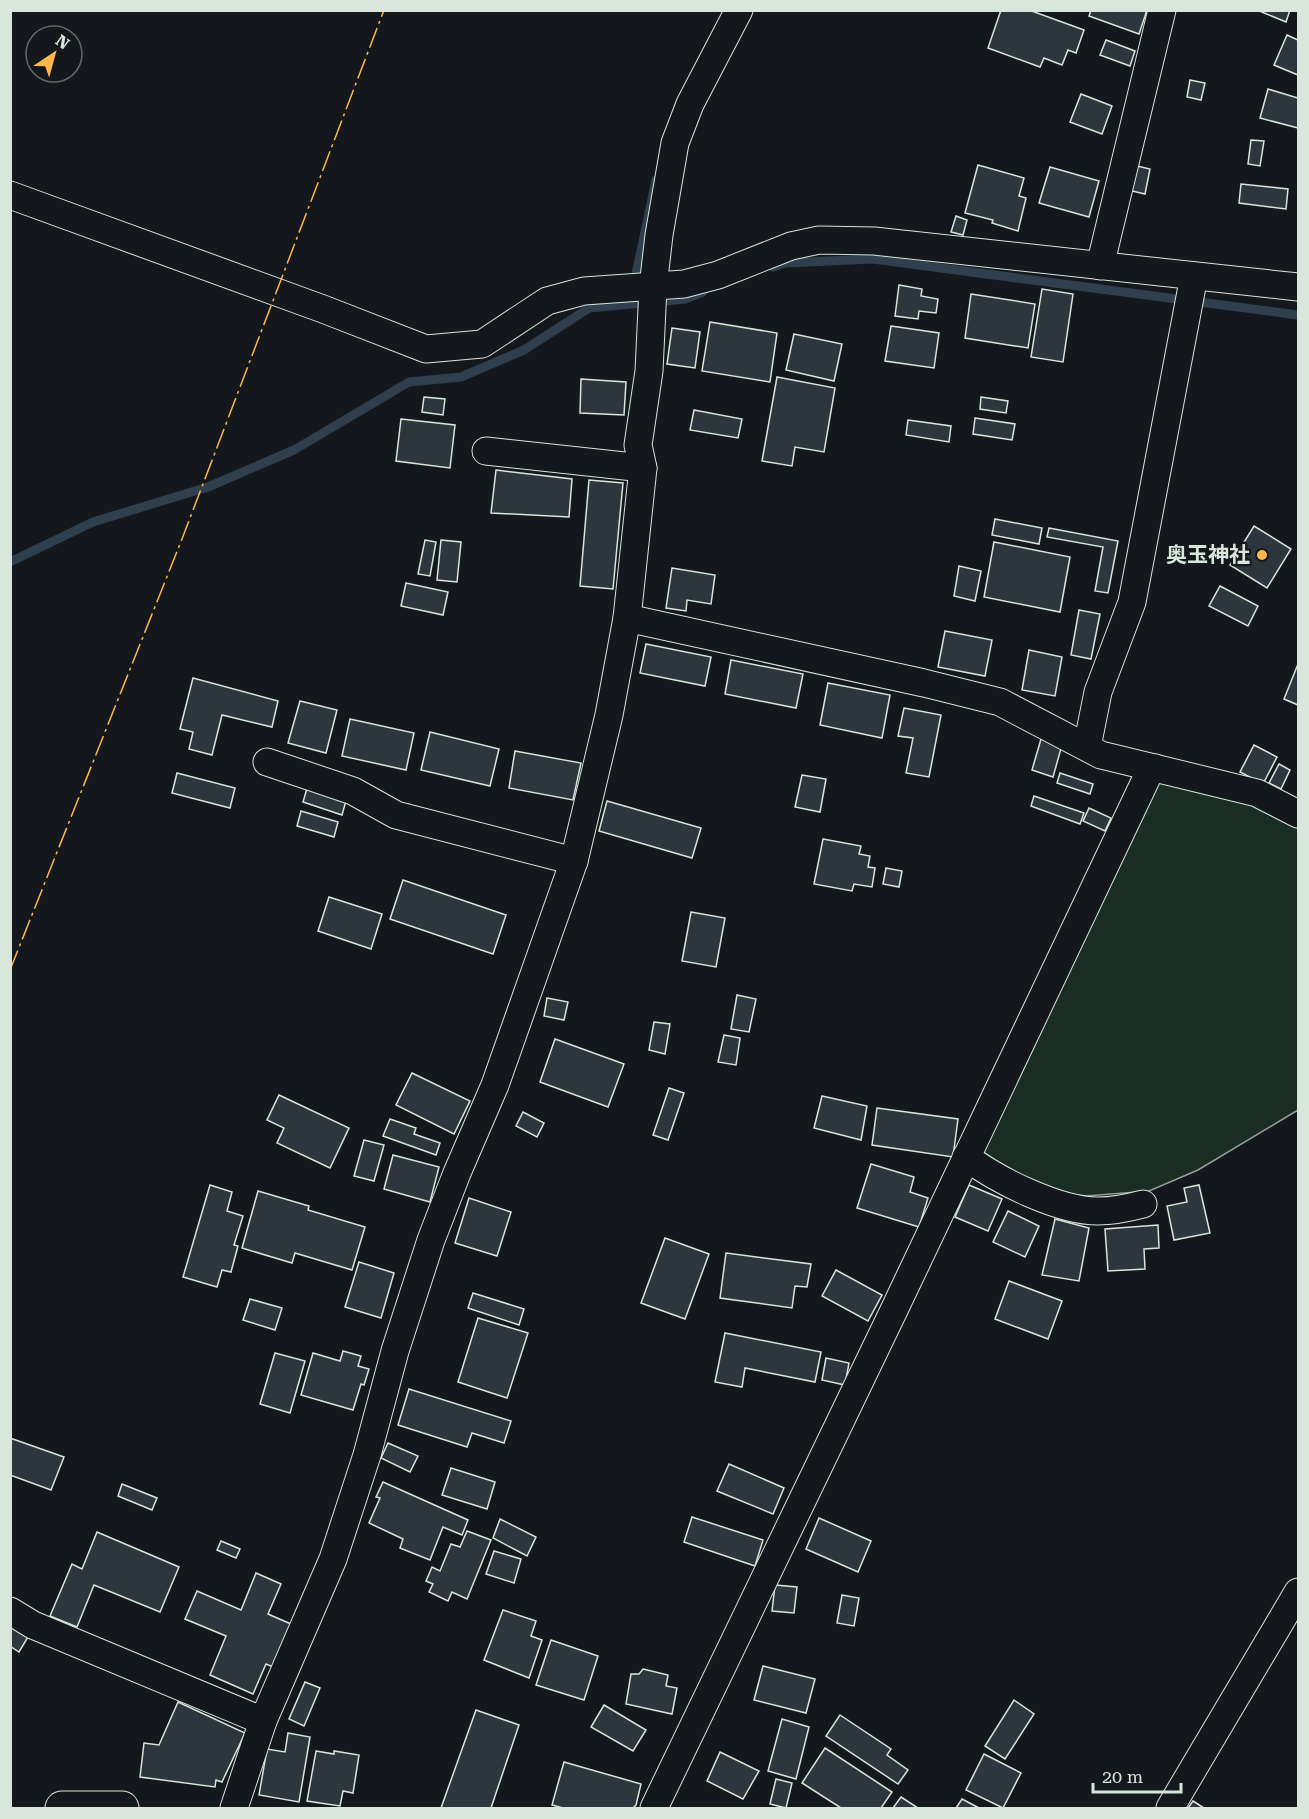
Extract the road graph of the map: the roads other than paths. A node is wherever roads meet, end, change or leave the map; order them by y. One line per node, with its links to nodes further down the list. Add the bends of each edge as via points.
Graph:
1 (739, 10): 6 (street, via 690,104 675,143)
2 (1162, 10): 4 (street)
3 (10, 195): 6 (street, via 426,349 482,344 547,301 584,291)
4 (1100, 266): 5 (street); 6 (street, via 874,241 819,240 791,246 718,275)
5 (1194, 276): 7 (street); 11 (street, via 1132,602 1098,692)
6 (653, 287): 9 (street, via 649,371 638,445)
7 (1299, 287)
8 (486, 451): 9 (street)
9 (643, 468): 10 (street)
10 (627, 618): 11 (street, via 1000,702); 15 (street, via 609,715)
11 (1087, 747): 13 (street, via 1101,755)
12 (267, 762): 15 (street, via 353,790 396,815)
13 (1155, 768): 14 (street, via 1257,793); 16 (street, via 1149,773)
14 (1299, 814)
15 (574, 861): 20 (street, via 495,1085 431,1240 333,1559)
16 (966, 1157): 17 (street, via 1028,1192 1074,1208 1096,1211); 24 (street)
17 (1143, 1204)
18 (1299, 1592): 25 (street)
19 (10, 1611): 20 (street, via 33,1625)
20 (263, 1721): 23 (street)
21 (62, 1809): 22 (street)
22 (122, 1809)
23 (234, 1809)
24 (654, 1809)
25 (1170, 1809)

